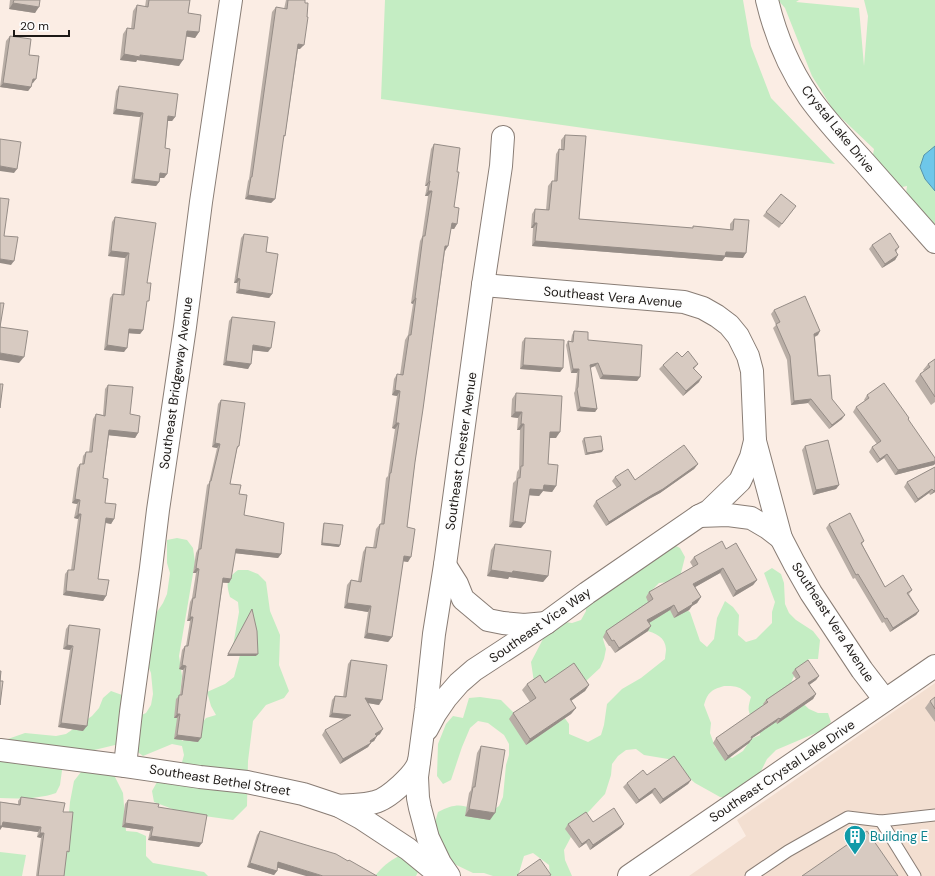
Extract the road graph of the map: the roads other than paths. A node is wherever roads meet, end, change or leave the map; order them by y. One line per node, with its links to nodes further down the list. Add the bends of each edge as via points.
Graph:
1 (231, 0): 15 (street, Southeast Bridgeway Avenue, via 130,712)
2 (767, 0): 4 (street, Crystal Lake Drive, via 773,26 783,49 810,98)
3 (503, 137): 5 (street, Southeast Chester Avenue)
4 (935, 242)
5 (483, 285): 6 (street, Southeast Vera Avenue, via 684,302 703,308 729,326 738,336 748,356 752,371); 9 (street, Southeast Chester Avenue)
6 (755, 440): 7 (street, Southeast Vica Way, via 751,457 740,481 709,511); 8 (street, Southeast Vera Avenue)
7 (699, 516): 8 (street, via 728,514 751,518); 10 (street, Southeast Vica Way)
8 (781, 538): 12 (street, Southeast Vera Avenue, via 811,593)
9 (445, 565): 10 (street, via 463,599 488,620 524,625); 14 (street, Southeast Chester Avenue)
10 (546, 623): 14 (street, Southeast Vica Way, via 474,670 452,690 426,732)
11 (935, 666): 12 (street, Southeast Crystal Lake Drive)
12 (885, 700): 21 (street, Southeast Crystal Lake Drive)
13 (0, 750): 15 (street, Southeast Bethel Street)
14 (418, 764): 16 (street, via 402,784 378,802); 20 (street, Southeast Chester Avenue, via 418,798 425,829 437,857)
15 (125, 766): 16 (street, Southeast Bethel Street, via 246,782 303,794)
16 (338, 806): 19 (street, Southeast Bethel Street, via 402,844)
17 (935, 815): 18 (lane)
18 (881, 821): 22 (lane, via 848,816); 23 (lane)
19 (441, 876)
20 (450, 876)
21 (629, 876)
22 (751, 876)
23 (916, 876)

